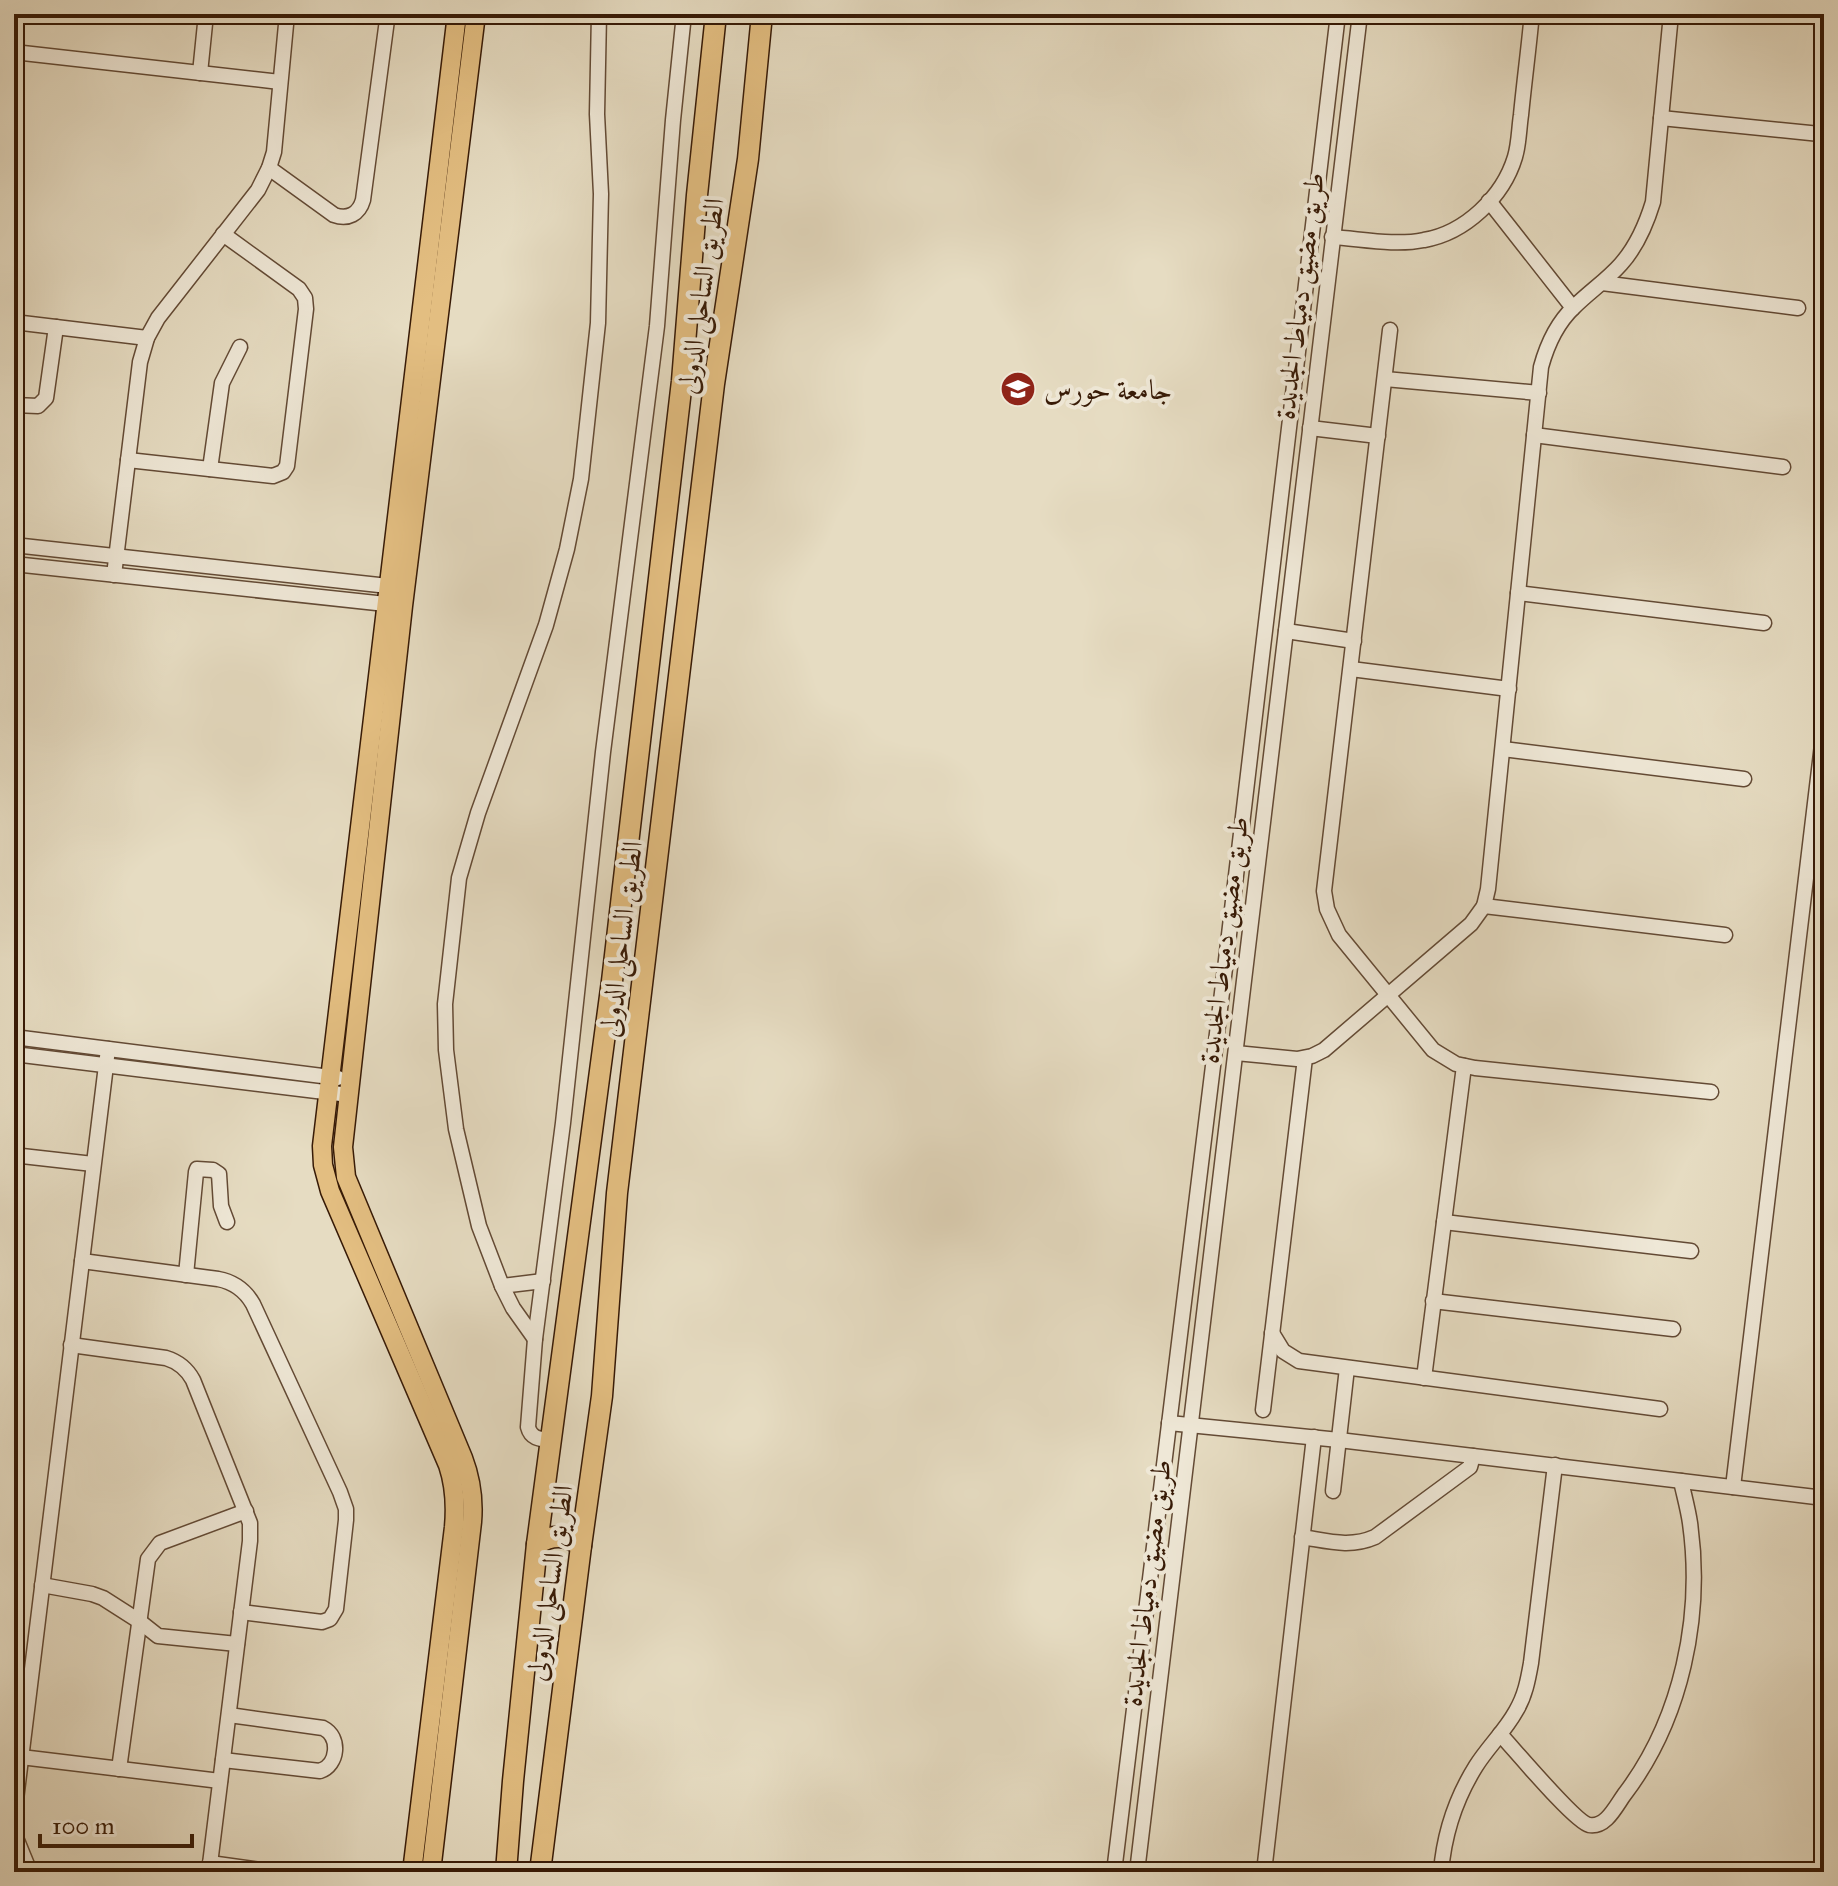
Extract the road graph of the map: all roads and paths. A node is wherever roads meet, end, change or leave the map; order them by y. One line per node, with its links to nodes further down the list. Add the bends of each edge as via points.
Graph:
1 (206, 14): 15 (street)
2 (287, 14): 16 (street)
3 (385, 14): 21 (street, via 359,210 344,218 334,215)
4 (457, 14): 47 (main road)
5 (476, 14): 47 (main road)
6 (599, 14): 79 (street, via 598,323 581,479 546,625 459,878 445,1004 456,1129 479,1226)
7 (684, 14): 78 (street, via 657,326)
8 (716, 14): 92 (highway, الطريق الساحلى الدولى, via 678,412 610,996)
9 (762, 14): 103 (highway, الطريق الساحلى الدولى, via 630,1090 602,1396)
10 (1338, 14): 19 (street, طريق مضيق دمياط الجديدة)
11 (1360, 14): 20 (street, طريق مضيق دمياط الجديدة)
12 (1529, 14): 22 (street, via 1516,155)
13 (1671, 14): 17 (street)
14 (14, 52): 15 (street)
15 (200, 73): 16 (street)
16 (280, 82): 21 (street)
17 (1661, 118): 18 (street); 25 (street, via 1649,215 1630,252)
18 (1820, 134)
19 (1322, 145): 20 (street); 58 (street, طريق مضيق دمياط الجديدة)
20 (1344, 146): 24 (street, طريق مضيق دمياط الجديدة)
21 (269, 168): 23 (street)
22 (1489, 201): 24 (street, via 1460,227 1423,240); 26 (street)
23 (223, 234): 31 (street); 41 (street, via 299,289 306,309 286,470 273,476)
24 (1332, 237): 36 (street, طريق مضيق دمياط الجديدة)
25 (1602, 283): 26 (street); 27 (street)
26 (1573, 308): 34 (street, via 1550,341)
27 (1798, 308)
28 (14, 322): 29 (street)
29 (56, 327): 31 (street); 35 (street, via 46,398 38,406)
30 (1390, 330): 33 (street)
31 (147, 338): 39 (street)
32 (240, 347): 41 (street, via 222,383)
33 (1385, 379): 34 (street); 38 (street)
34 (1539, 393): 37 (street)
35 (14, 405)
36 (1310, 428): 38 (street); 49 (street, طريق مضيق دمياط الجديدة)
37 (1534, 435): 40 (street); 46 (street)
38 (1378, 436): 50 (street)
39 (128, 460): 41 (street); 43 (street)
40 (1783, 467)
41 (210, 469)
42 (14, 545): 43 (street)
43 (116, 556): 45 (street); 47 (street)
44 (14, 564): 45 (street)
45 (114, 575): 47 (street)
46 (1518, 593): 48 (street); 52 (street)
47 (395, 596): 68 (main road); 69 (main road)
48 (1764, 623)
49 (1286, 631): 50 (street); 59 (street, طريق مضيق دمياط الجديدة)
50 (1354, 641): 51 (street)
51 (1351, 669): 52 (street); 60 (street, via 1324,891 1334,927)
52 (1509, 689): 54 (street)
53 (1824, 728): 97 (street)
54 (1503, 749): 55 (street); 56 (street)
55 (1744, 779)
56 (1484, 906): 57 (street); 60 (street, via 1471,924)
57 (1725, 935)
58 (1226, 960): 59 (street); 89 (street, طريق مضيق دمياط الجديدة)
59 (1247, 961): 63 (street, طريق مضيق دمياط الجديدة)
60 (1389, 996): 65 (street, via 1324,1050); 67 (street, via 1433,1050)
61 (14, 1037): 62 (street)
62 (108, 1049): 66 (street); 68 (street)
63 (1236, 1053): 65 (street); 90 (street, طريق مضيق دمياط الجديدة)
64 (14, 1054): 66 (street)
65 (1305, 1058): 82 (street)
66 (106, 1065): 68 (street); 72 (street)
67 (1464, 1066): 70 (street); 74 (street)
68 (330, 1085): 69 (street); 122 (main road, via 322,1146 327,1183 448,1465 456,1500)
69 (350, 1088): 123 (main road, via 342,1158 346,1177 468,1470 473,1496)
70 (1711, 1092)
71 (14, 1158): 72 (street)
72 (93, 1164): 76 (street)
73 (227, 1222): 77 (street, via 219,1174 197,1169)
74 (1444, 1222): 75 (street); 80 (street)
75 (1691, 1251)
76 (82, 1261): 77 (street); 84 (street)
77 (186, 1275): 105 (street, via 224,1280 250,1298 346,1509 333,1616 318,1622)
78 (543, 1281): 79 (street); 83 (street)
79 (502, 1286): 83 (street)
80 (1433, 1301): 81 (street); 86 (street)
81 (1673, 1329)
82 (1272, 1333): 85 (street, via 1294,1359); 88 (street)
83 (535, 1339): 92 (street, via 528,1427 536,1438)
84 (71, 1345): 100 (street, via 166,1358 185,1369); 104 (street)
85 (1347, 1368): 86 (street); 93 (street)
86 (1424, 1378): 87 (street)
87 (1660, 1409)
88 (1263, 1410)
89 (1169, 1423): 90 (street); 116 (street, طريق مضيق دمياط الجديدة)
90 (1191, 1425): 91 (street); 117 (street, طريق مضيق دمياط الجديدة)
91 (1314, 1437): 93 (street); 101 (street)
92 (551, 1440): 102 (highway, الطريق الساحلى الدولى)
93 (1339, 1440): 94 (street); 98 (street)
94 (1473, 1456): 95 (street); 101 (street, via 1470,1467 1375,1537 1349,1544)
95 (1555, 1465): 96 (street); 110 (street, via 1529,1676 1521,1702)
96 (1681, 1481): 97 (street); 110 (street, via 1692,1554 1688,1641 1664,1726 1629,1790 1606,1820 1587,1824)
97 (1733, 1487): 99 (street)
98 (1333, 1491)
99 (1824, 1498)
100 (246, 1511): 105 (street, via 251,1535); 106 (street, via 156,1546 148,1559)
101 (1302, 1537): 128 (street)
102 (537, 1544): 103 (highway, via 559,1536); 124 (highway, الطريق الساحلى الدولى)
103 (581, 1546): 125 (highway, الطريق الساحلى الدولى)
104 (42, 1585): 106 (street, via 92,1594); 109 (street)
105 (241, 1612): 107 (street)
106 (139, 1621): 107 (street, via 158,1636); 113 (street)
107 (237, 1644): 108 (street)
108 (229, 1715): 112 (street); 112 (street, via 323,1728 335,1741 332,1763 323,1771)
109 (19, 1731): 111 (street)
110 (1500, 1734): 129 (street, via 1457,1803)
111 (21, 1757): 113 (street); 115 (street)
112 (223, 1760): 114 (street)
113 (119, 1769): 114 (street)
114 (220, 1781): 119 (street)
115 (14, 1816)
116 (1120, 1820): 117 (street); 126 (street, طريق مضيق دمياط الجديدة)
117 (1143, 1822): 127 (street, طريق مضيق دمياط الجديدة)
118 (14, 1833): 120 (street)
119 (210, 1867): 121 (street)
120 (30, 1872)
121 (276, 1872)
122 (412, 1872)
123 (431, 1872)
124 (506, 1872)
125 (540, 1872)
126 (1114, 1872)
127 (1137, 1872)
128 (1264, 1872)
129 (1441, 1872)

